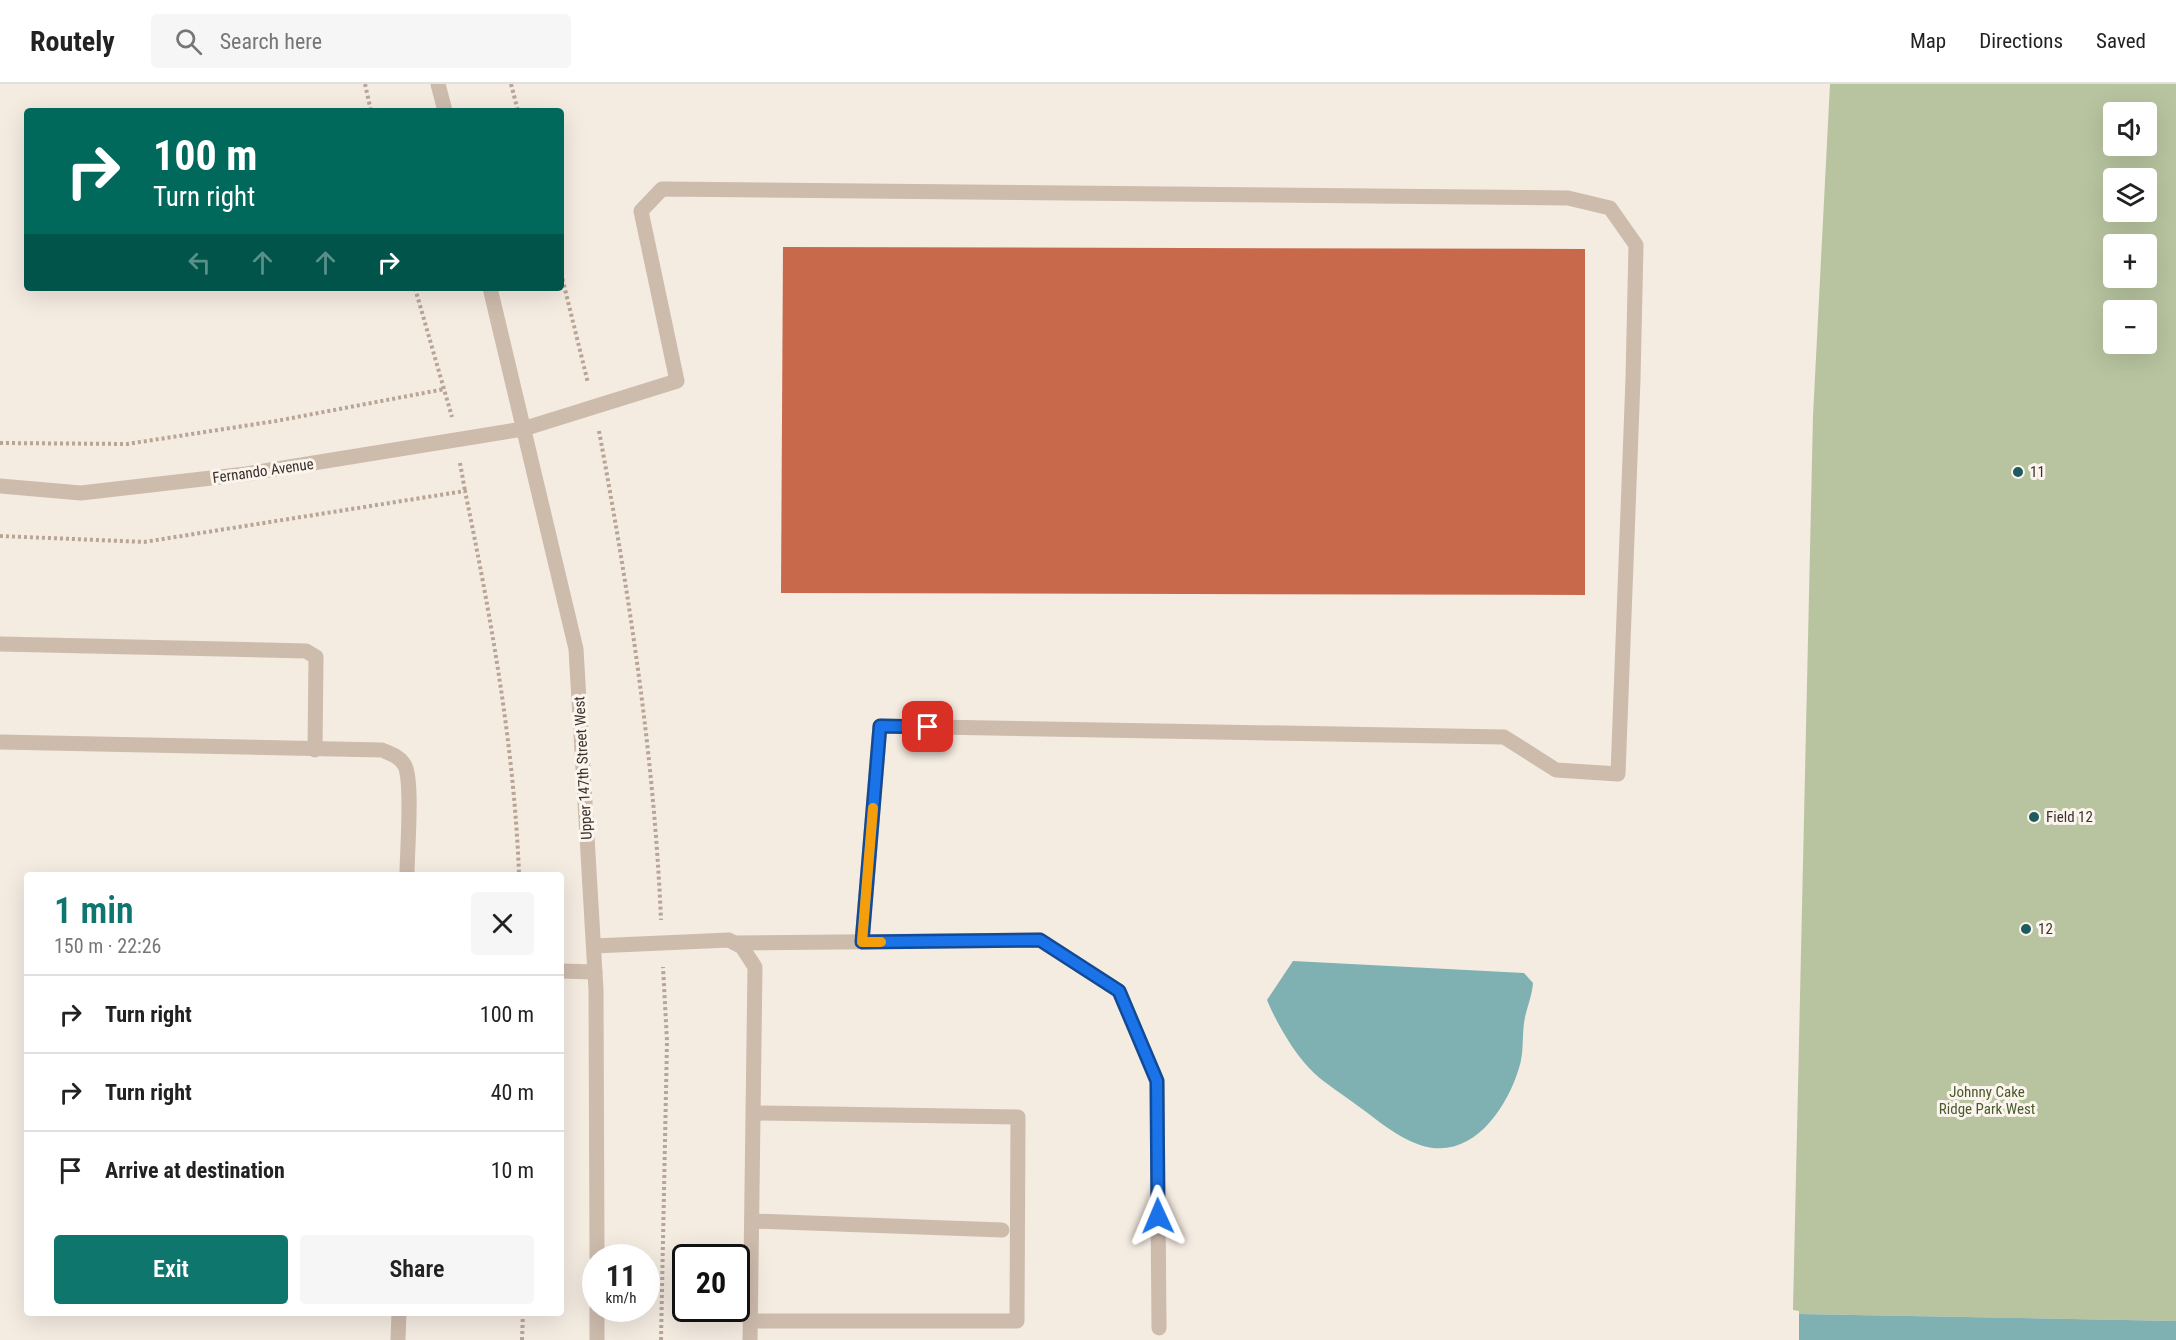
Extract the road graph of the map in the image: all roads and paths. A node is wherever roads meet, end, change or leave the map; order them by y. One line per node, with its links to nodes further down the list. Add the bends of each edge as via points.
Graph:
1 (365, 84): 4 (path)
2 (438, 84): 5 (street)
3 (511, 84): 6 (path)
4 (370, 108)
5 (444, 108)
6 (517, 108)
7 (564, 285): 11 (path)
8 (416, 291): 10 (path)
9 (491, 291): 12 (street, Upper 147th Street West)
10 (445, 389): 13 (path); 14 (path, via 127,444)
11 (593, 406): 12 (street, Fernando Avenue); 23 (street, Fernando Avenue, via 677,381 641,211 662,189 1568,198 1610,208 1636,245 1618,774 1556,770 1504,737 880,726); 25 (path, via 636,651 658,847)
12 (524, 429): 13 (street, Fernando Avenue); 26 (street, Upper 147th Street West, via 576,649)
13 (456, 440): 15 (street, Fernando Avenue, via 246,474 81,493); 16 (path)
14 (0, 443)
15 (0, 486)
16 (465, 491): 17 (path, via 144,542); 22 (path, via 508,741)
17 (0, 536)
18 (0, 644): 20 (street, via 306,651 316,657)
19 (0, 742): 20 (street)
20 (315, 750): 21 (street, via 382,750 405,765)
21 (407, 872)
22 (519, 872)
23 (862, 942): 24 (street); 38 (street, via 1040,940 1119,991 1157,1081)
24 (734, 943): 25 (street, via 729,940); 29 (street, via 742,947 755,967)
25 (662, 944): 26 (street); 42 (path, via 667,1041)
26 (594, 946): 28 (street, Upper 147th Street West)
27 (564, 971): 28 (street)
28 (595, 972): 32 (street, Upper 147th Street West)
29 (754, 1113): 30 (street); 35 (street, via 1017,1117 1017,1321)
30 (752, 1221): 31 (street); 35 (street)
31 (1002, 1230)
32 (597, 1244)
33 (399, 1316): 39 (street)
34 (523, 1316): 40 (path)
35 (750, 1321)
36 (597, 1322): 41 (street)
37 (750, 1322): 43 (street)
38 (1159, 1328)
39 (398, 1340)
40 (522, 1340)
41 (597, 1340)
42 (661, 1340)
43 (750, 1340)

